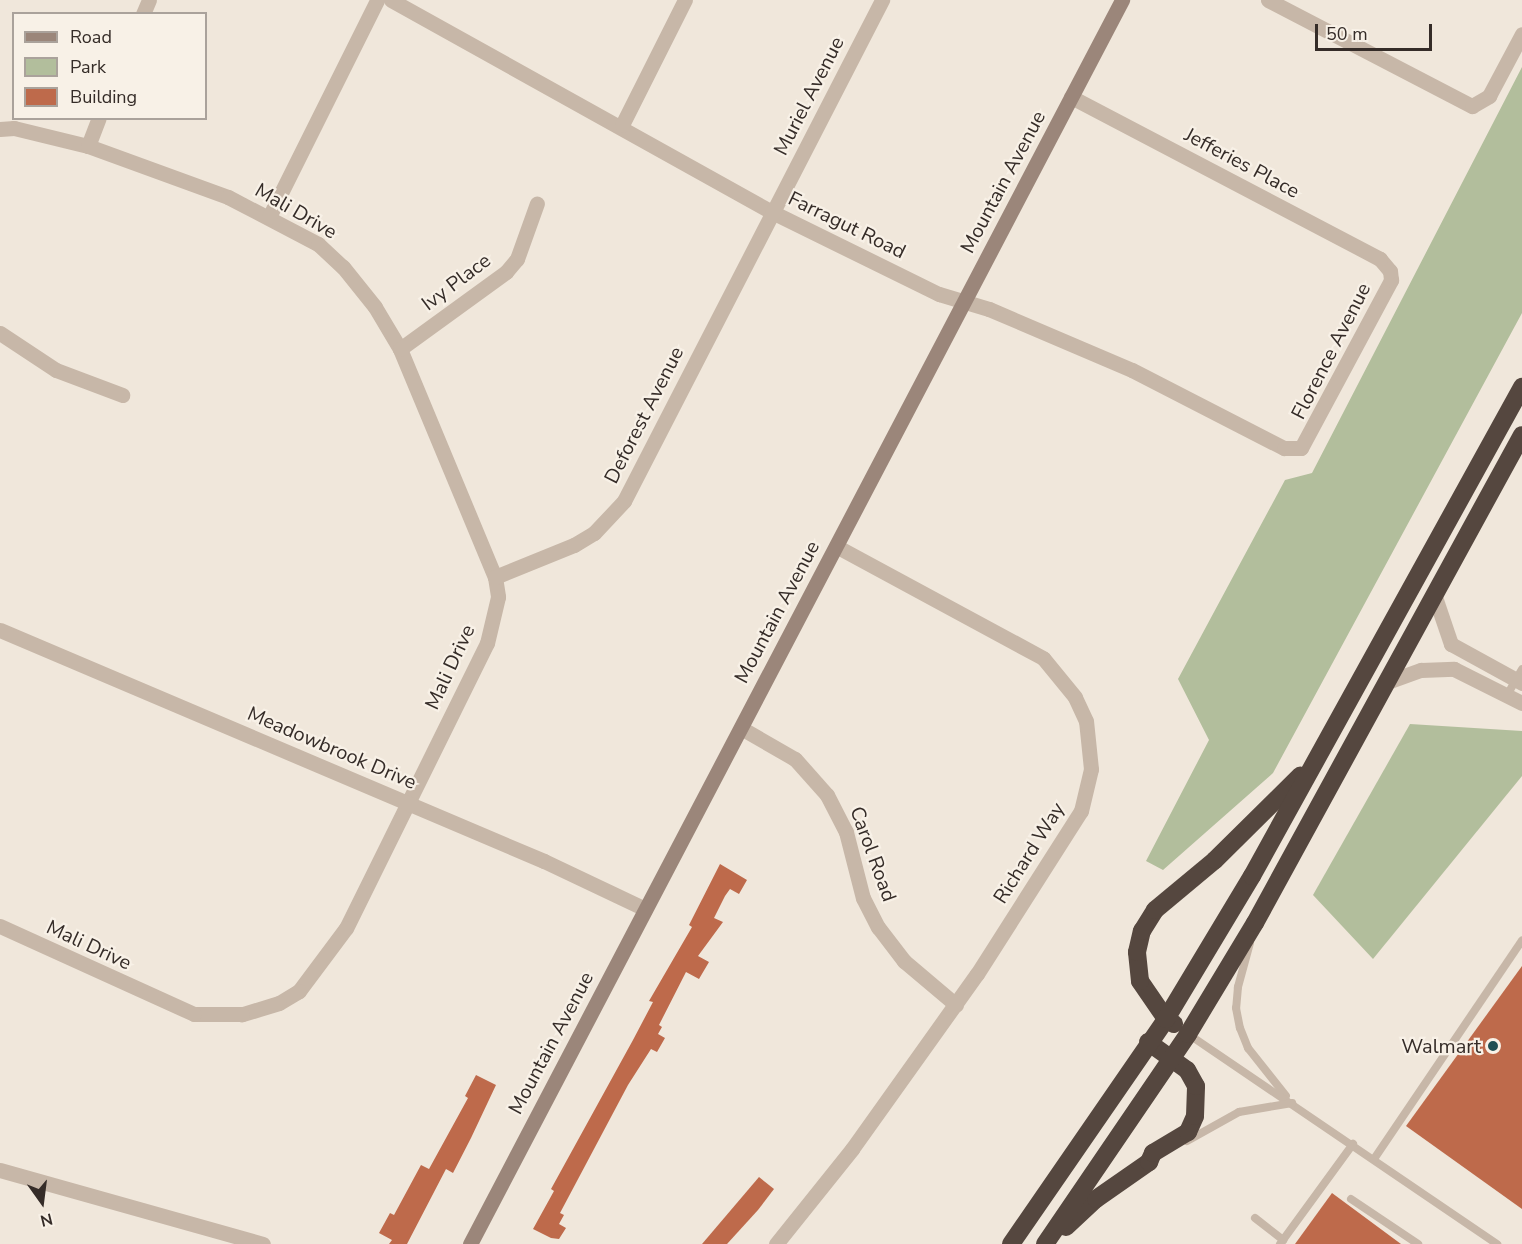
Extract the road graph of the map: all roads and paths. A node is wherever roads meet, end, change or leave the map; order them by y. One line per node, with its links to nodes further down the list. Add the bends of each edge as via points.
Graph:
1 (377, 0): 15 (street)
2 (391, 0): 10 (street, Farragut Road)
3 (685, 0): 10 (street)
4 (882, 0): 14 (street, Muriel Avenue)
5 (1122, 0): 8 (street, Mountain Avenue)
6 (1268, 0): 7 (street, via 1464,102 1478,105 1489,96)
7 (1522, 33)
8 (1071, 97): 16 (street, Jefferies Place, via 1380,259); 17 (street, Mountain Avenue)
9 (98, 120): 12 (street)
10 (622, 125): 14 (street, Farragut Road)
11 (0, 129): 12 (street, Mali Drive, via 14,128)
12 (88, 146): 15 (street, Mali Drive, via 228,197)
13 (537, 203): 19 (street, Ivy Place, via 517,259 506,272)
14 (772, 212): 17 (street, Farragut Road, via 939,294); 25 (street, Deforest Avenue, via 624,501 594,533 574,545)
15 (269, 217): 19 (street, Mali Drive, via 318,244 343,267 375,307)
16 (1390, 271): 23 (street, Florence Avenue, via 1391,280)
17 (964, 301): 23 (street, Farragut Road, via 1132,370 1284,448); 24 (street, Mountain Avenue)
18 (0, 333): 21 (street, via 57,370)
19 (400, 349): 25 (street, Mali Drive)
20 (1522, 387): 33 (highway)
21 (122, 395)
22 (1522, 435): 26 (highway)
23 (1301, 448)
24 (836, 546): 32 (street, Mountain Avenue); 39 (street, Richard Way, via 1043,658 1076,697 1086,722 1091,769 1081,811)
25 (495, 577): 34 (street, Mali Drive, via 498,597 487,643)
26 (1435, 597): 28 (street, via 1451,644); 29 (highway)
27 (0, 630): 34 (street, Meadowbrook Drive)
28 (1520, 677): 30 (lane)
29 (1390, 681): 30 (street, via 1438,667 1455,669); 36 (highway)
30 (1506, 697): 31 (street)
31 (1522, 703)
32 (741, 728): 35 (street, Mountain Avenue); 39 (street, Carol Road, via 795,759 820,786 846,832 863,898 884,936 904,961)
33 (1314, 763): 40 (highway); 40 (highway, via 1215,860 1155,910 1142,931 1137,952 1140,981)
34 (407, 802): 35 (street, Meadowbrook Drive); 37 (street, Mali Drive, via 330,954 299,991 263,1009 219,1017 194,1014)
35 (645, 909): 53 (street, Mountain Avenue)
36 (1255, 923): 41 (highway); 44 (lane, via 1238,987 1236,1008 1240,1028 1248,1048)
37 (0, 926)
38 (1522, 940): 46 (lane)
39 (956, 1005): 54 (street, Richard Way, via 852,1149)
40 (1166, 1018): 41 (highway); 42 (highway)
41 (1188, 1034): 43 (highway); 44 (lane)
42 (1148, 1042): 43 (highway); 55 (highway)
43 (1172, 1057): 47 (highway, via 1187,1070 1196,1086 1195,1116 1188,1132 1153,1153); 56 (highway)
44 (1292, 1104): 45 (lane); 47 (lane, via 1239,1112)
45 (1353, 1144): 46 (lane); 51 (lane)
46 (1374, 1159): 58 (lane)
47 (1149, 1162): 56 (highway, via 1096,1199)
48 (0, 1170): 52 (street)
49 (1351, 1199): 57 (lane)
50 (1255, 1218): 51 (lane)
51 (1282, 1242)
52 (262, 1244)
53 (470, 1244)
54 (776, 1244)
55 (1011, 1244)
56 (1046, 1244)
57 (1418, 1244)
58 (1497, 1244)

